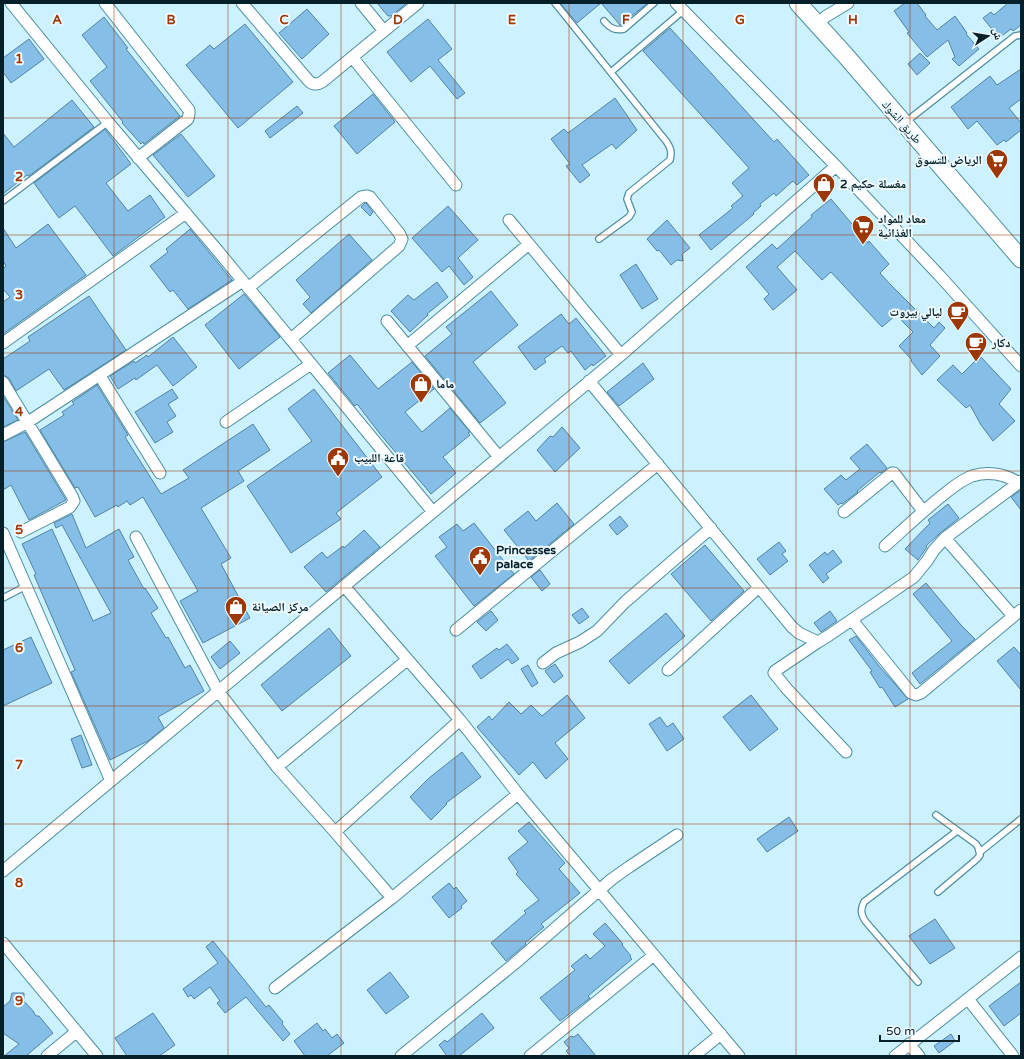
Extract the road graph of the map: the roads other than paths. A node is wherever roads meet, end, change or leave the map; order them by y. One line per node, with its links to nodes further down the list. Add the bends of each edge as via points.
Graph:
1 (11, 3): 19 (street)
2 (105, 3): 20 (street, via 189,110 188,119)
3 (242, 3): 16 (street, via 311,83 319,84)
4 (361, 3): 14 (street)
5 (418, 3): 14 (street)
6 (555, 3): 17 (lane)
7 (654, 3): 13 (lane, via 624,29 615,30)
8 (798, 3): 26 (main road, طريق الشوك)
9 (813, 3): 12 (main road, طريق الشوك)
10 (848, 3): 12 (street)
11 (680, 7): 17 (lane); 21 (street)
12 (825, 17): 18 (main road, طريق الشوك)
13 (604, 21)
14 (384, 31): 16 (street)
15 (1021, 35): 18 (lane, via 1015,36)
16 (352, 57): 22 (street)
17 (611, 72): 27 (lane, via 666,141 672,154 670,160 630,193 627,199 632,212 629,218)
18 (912, 117): 26 (main road, طريق الشوك)
19 (108, 122): 20 (street); 23 (lane)
20 (138, 158): 24 (street)
21 (836, 166): 35 (street); 37 (street)
22 (456, 184)
23 (3, 201)
24 (186, 214): 30 (street); 33 (street)
25 (509, 220): 28 (street)
26 (1014, 239): 29 (main road, طريق الشوك)
27 (599, 240)
28 (529, 244): 34 (street); 35 (street)
29 (1021, 259)
30 (246, 284): 32 (street); 32 (street, via 361,197 370,197 399,233 402,239 399,246); 38 (street)
31 (387, 321): 34 (street)
32 (291, 339): 36 (street)
33 (3, 343)
34 (407, 346): 44 (street)
35 (621, 355): 39 (street)
36 (311, 364): 42 (street); 49 (street)
37 (1021, 366)
38 (100, 376): 41 (street); 46 (street)
39 (589, 381): 44 (street); 45 (street)
40 (3, 382): 41 (street)
41 (28, 422): 43 (street); 52 (street, via 74,501 70,508)
42 (226, 422)
43 (3, 435)
44 (499, 456): 49 (street)
45 (658, 464): 51 (street); 63 (street)
46 (160, 474)
47 (1020, 482): 48 (street, via 997,474 972,476 957,484); 55 (street)
48 (923, 511): 50 (street, via 892,473); 56 (street)
49 (433, 512): 58 (street)
50 (844, 512)
51 (711, 528): 59 (street); 66 (street, via 625,602 597,631)
52 (21, 532)
53 (3, 533): 57 (street)
54 (136, 537): 68 (street)
55 (945, 538): 61 (street); 62 (street, via 914,577)
56 (885, 546)
57 (26, 586): 60 (lane); 72 (street)
58 (344, 586): 65 (street); 68 (street)
59 (759, 587): 64 (street, via 792,627); 67 (street)
60 (3, 598)
61 (1017, 613): 62 (street, via 916,695 911,693)
62 (852, 620): 64 (street)
63 (456, 630)
64 (818, 642): 70 (street, via 774,674)
65 (407, 660): 69 (street); 71 (street)
66 (542, 663)
67 (668, 670)
68 (218, 691): 71 (street); 72 (street)
69 (460, 720): 73 (street); 77 (street)
70 (846, 752)
71 (277, 767): 77 (street)
72 (111, 781): 80 (street)
73 (518, 794): 81 (street); 83 (street)
74 (936, 816): 76 (lane)
75 (1021, 819): 79 (lane)
76 (956, 831): 79 (lane, via 978,847); 87 (lane, via 864,902 862,908 862,916 866,922)
77 (335, 832): 83 (street)
78 (677, 835): 81 (street)
79 (980, 852): 82 (lane, via 977,859)
80 (3, 871)
81 (600, 890): 85 (street); 95 (street)
82 (938, 892)
83 (392, 898): 88 (street)
84 (3, 943): 90 (street)
85 (654, 955): 91 (street); 96 (street)
86 (1021, 957): 89 (street)
87 (918, 982)
88 (275, 988)
89 (968, 999): 92 (street); 101 (street)
90 (76, 1032): 93 (street); 94 (street)
91 (721, 1034): 97 (street); 98 (street)
92 (910, 1044): 99 (street); 100 (street)
93 (47, 1056)
94 (96, 1056)
95 (401, 1056)
96 (530, 1056)
97 (694, 1056)
98 (739, 1056)
99 (895, 1056)
100 (919, 1056)
101 (1013, 1056)

